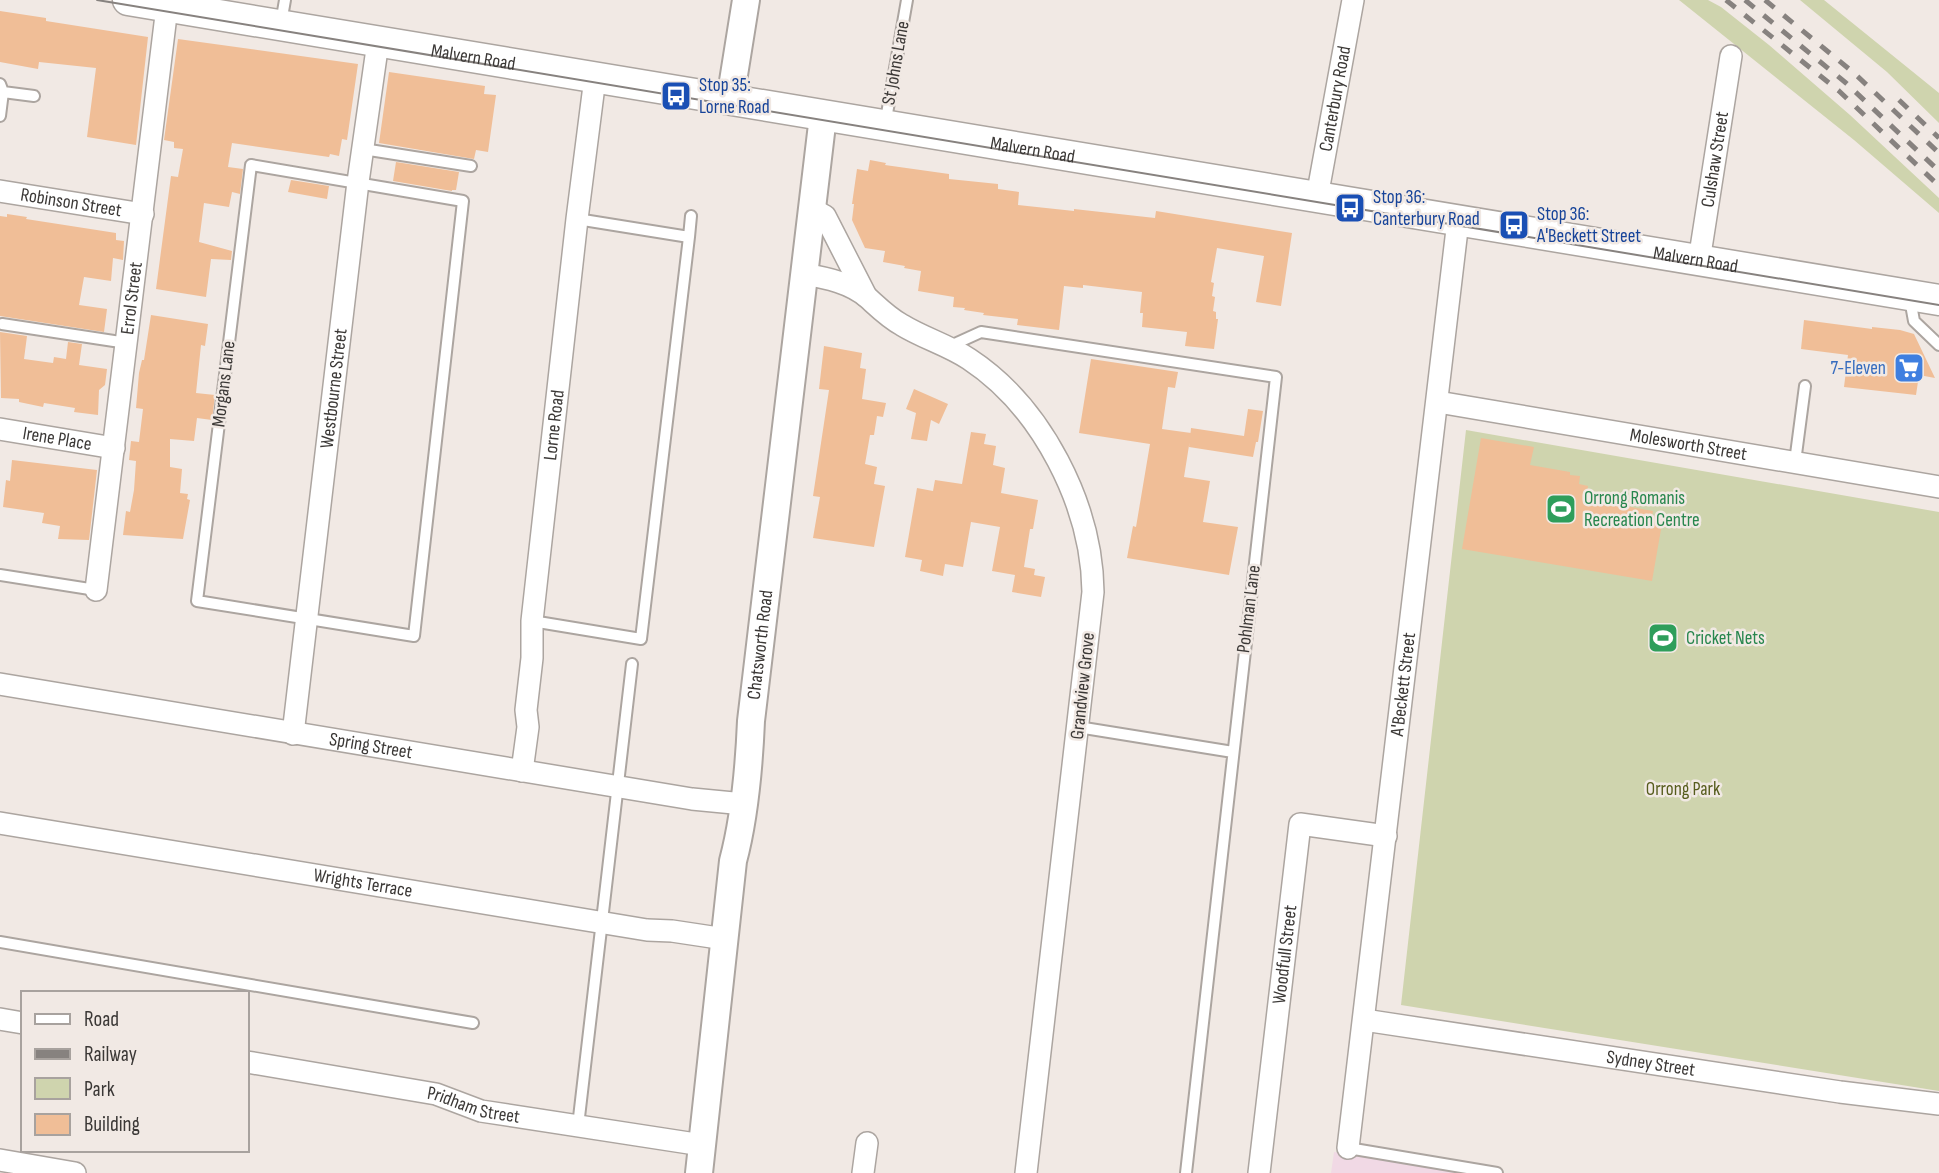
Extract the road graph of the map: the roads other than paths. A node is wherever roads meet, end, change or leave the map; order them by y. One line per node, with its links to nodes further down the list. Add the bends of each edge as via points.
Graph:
1 (128, 0): 5 (main road, Malvern Road)
2 (746, 0): 12 (street)
3 (907, 0): 15 (lane, St Johns Lane)
4 (1353, 0): 20 (street, Canterbury Road)
5 (167, 6): 6 (main road, Malvern Road); 22 (street, Errol Street)
6 (283, 13): 7 (main road, Malvern Road)
7 (378, 42): 9 (main road, Malvern Road); 16 (street, Westbourne Street)
8 (1731, 56): 27 (street, Culshaw Street)
9 (595, 78): 12 (main road, Malvern Road); 24 (street, Lorne Road)
10 (1, 88): 11 (lane); 13 (lane)
11 (34, 96)
12 (730, 100): 14 (main road, Malvern Road)
13 (0, 116)
14 (823, 116): 15 (main road, Malvern Road); 21 (street, Chatsworth Road)
15 (885, 126): 20 (main road, Malvern Road)
16 (363, 149): 17 (lane); 18 (street, Westbourne Street)
17 (471, 166)
18 (358, 182): 43 (street, Westbourne Street); 43 (lane, via 463,201 414,636); 43 (lane, Morgans Lane, via 251,165 197,601)
19 (0, 191): 22 (street, Robinson Street)
20 (1317, 197): 25 (main road, Malvern Road)
21 (812, 209): 28 (street, Chatsworth Road); 29 (street, Grandview Grove, via 825,216)
22 (143, 214): 32 (street, Errol Street)
23 (691, 216): 26 (lane)
24 (577, 219): 26 (lane); 44 (street, Lorne Road)
25 (1458, 221): 27 (main road, Malvern Road); 36 (street, A'Beckett Street)
26 (689, 237): 44 (lane, via 641,639)
27 (1699, 261): 30 (main road, Malvern Road)
28 (804, 274): 29 (street, Grandview Grove, via 835,279); 52 (street, Chatsworth Road)
29 (866, 296): 34 (street, Grandview Grove, via 902,326)
30 (1925, 298): 33 (lane, via 1911,309 1914,321)
31 (2, 324): 32 (lane)
32 (127, 343): 38 (street, Errol Street)
33 (1939, 345)
34 (948, 347): 47 (street, Grandview Grove, via 987,372 1042,434 1085,526 1093,592); 49 (lane, Pohlman Lane, via 981,332 1276,377)
35 (1805, 386): 39 (lane)
36 (1437, 402): 39 (street, Molesworth Street); 54 (street, A'Beckett Street)
37 (0, 429): 38 (street, Irene Place)
38 (114, 449): 42 (street, Errol Street)
39 (1795, 462): 40 (street, Molesworth Street)
40 (1939, 487)
41 (0, 575): 42 (lane)
42 (96, 590)
43 (306, 619): 48 (street, Westbourne Street)
44 (532, 621): 50 (street, Lorne Road)
45 (632, 664): 51 (lane)
46 (0, 684): 48 (street, Spring Street)
47 (1078, 727): 49 (lane); 72 (street, Grandview Grove)
48 (293, 734): 50 (street, Spring Street)
49 (1233, 752): 73 (lane, Pohlman Lane)
50 (522, 771): 51 (street, Spring Street)
51 (619, 787): 52 (street, Spring Street); 55 (lane)
52 (744, 804): 56 (street, Chatsworth Road)
53 (0, 823): 55 (street, Wrights Terrace)
54 (1386, 836): 59 (street, A'Beckett Street); 74 (street, Woodfull Street, via 1300,824)
55 (602, 923): 56 (street, Wrights Terrace); 64 (lane)
56 (725, 939): 66 (street, Chatsworth Road)
57 (0, 942): 61 (lane)
58 (0, 1019): 60 (street)
59 (1364, 1020): 63 (street, Sydney Street); 67 (street, A'Beckett Street)
60 (21, 1023)
61 (473, 1023)
62 (248, 1062): 64 (street, Pridham Street, via 436,1094 481,1111)
63 (1939, 1104)
64 (578, 1126): 66 (street, Pridham Street)
65 (867, 1143): 71 (street)
66 (702, 1145): 70 (street, Chatsworth Road)
67 (1348, 1148): 75 (lane)
68 (0, 1160): 69 (street)
69 (75, 1173)
70 (699, 1173)
71 (863, 1173)
72 (1026, 1173)
73 (1185, 1173)
74 (1259, 1173)
75 (1497, 1173)

